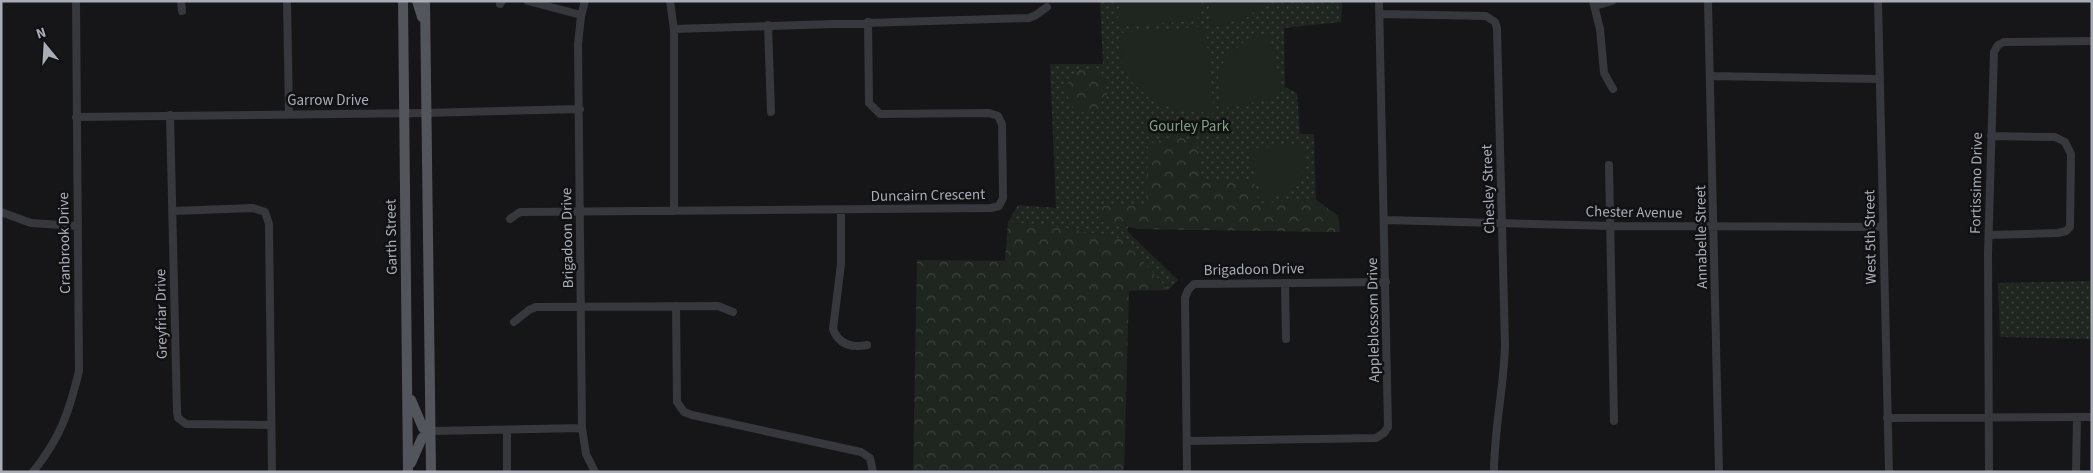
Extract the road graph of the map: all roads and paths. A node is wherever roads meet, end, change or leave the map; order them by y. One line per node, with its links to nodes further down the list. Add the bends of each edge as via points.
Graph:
1 (76, 1): 33 (street, Cranbrook Drive)
2 (181, 1): 16 (street)
3 (287, 1): 30 (street)
4 (403, 1): 31 (main road, Garth Street)
5 (417, 1): 20 (main road)
6 (425, 1): 20 (main road)
7 (528, 1): 17 (street)
8 (585, 1): 17 (street, Brigadoon Drive)
9 (670, 1): 22 (street)
10 (1379, 1): 18 (street, Appleblossom Drive)
11 (1612, 1): 14 (street)
12 (1708, 1): 24 (street, Annabelle Street)
13 (1878, 1): 25 (street, West 5th Street)
14 (1594, 4): 26 (street, via 1602,41 1604,73)
15 (1047, 7): 19 (street, via 1029,18)
16 (182, 11)
17 (581, 14): 27 (street, Brigadoon Drive, via 578,44)
18 (1380, 14): 42 (street, Appleblossom Drive); 43 (street, Chesley Street, via 1486,16 1495,22)
19 (868, 22): 21 (street); 36 (street, Duncairn Crescent, via 869,103 872,108 880,114 990,113 998,116 1002,124 1003,198 999,206 991,208)
20 (425, 25): 29 (main road)
21 (768, 25): 22 (street); 28 (street)
22 (674, 29): 38 (street)
23 (2092, 41): 34 (street, Fortissimo Drive, via 2004,42 1998,45 1994,52)
24 (1710, 76): 25 (street); 46 (street, Annabelle Street)
25 (1879, 79): 47 (street, West 5th Street)
26 (1613, 89)
27 (580, 109): 29 (street, Garrow Drive); 40 (street, Brigadoon Drive)
28 (771, 112)
29 (425, 113): 31 (street, Garrow Drive); 66 (main road)
30 (289, 114): 31 (street, Garrow Drive); 32 (street, Garrow Drive)
31 (404, 114): 57 (main road, Garth Street)
32 (170, 115): 33 (street, Garrow Drive); 37 (street, Greyfriar Drive)
33 (76, 117): 44 (street, Cranbrook Drive)
34 (1991, 136): 48 (street, Fortissimo Drive); 48 (street, via 2055,137 2065,142 2071,154 2070,227 2058,233)
35 (1610, 165): 45 (street)
36 (841, 210): 38 (street, Duncairn Crescent); 56 (street, via 841,264 832,329 842,343)
37 (173, 211): 63 (street, Greyfriar Drive, via 178,418 186,424); 63 (street, via 253,208 265,212 269,224)
38 (674, 211): 40 (street, Duncairn Crescent)
39 (1, 212): 44 (street, via 31,223)
40 (580, 212): 41 (street, Duncairn Crescent, via 520,212); 52 (street, Brigadoon Drive)
41 (510, 220)
42 (1384, 220): 43 (street, Chester Avenue); 49 (street, Appleblossom Drive)
43 (1503, 224): 45 (street, Chester Avenue); 76 (street, Chesley Street, via 1505,353)
44 (78, 226): 70 (street, Cranbrook Drive, via 79,372 71,407)
45 (1611, 226): 46 (street, Chester Avenue); 62 (street)
46 (1715, 226): 47 (street, Chester Avenue); 77 (street, Annabelle Street)
47 (1884, 227): 61 (street, West 5th Street)
48 (1988, 235): 58 (street, Fortissimo Drive)
49 (1386, 282): 50 (street, Brigadoon Drive); 67 (street, Appleblossom Drive, via 1389,422 1378,438)
50 (1285, 283): 55 (street); 67 (street, Brigadoon Drive, via 1194,284 1188,290 1185,298)
51 (676, 306): 52 (street); 53 (street, via 718,306); 74 (street, via 677,402 684,412 861,452 870,458)
52 (582, 307): 54 (street, via 536,307); 64 (street, Brigadoon Drive)
53 (733, 312)
54 (514, 322)
55 (1286, 339)
56 (867, 345)
57 (409, 395): 66 (main road, via 423,428); 69 (main road, Garth Street)
58 (1989, 417): 59 (street); 61 (street); 79 (street, Fortissimo Drive)
59 (2076, 417): 60 (street); 80 (street)
60 (2092, 417)
61 (1887, 418): 78 (street, West 5th Street)
62 (1614, 420)
63 (271, 425): 71 (street)
64 (582, 428): 65 (street); 73 (street, Brigadoon Drive, via 586,454)
65 (507, 430): 66 (street); 72 (street)
66 (430, 432): 68 (main road); 69 (main road, via 422,438)
67 (1187, 441): 75 (street, Brigadoon Drive)
68 (430, 469)
69 (408, 470)
70 (36, 471)
71 (272, 472)
72 (507, 472)
73 (596, 472)
74 (873, 472)
75 (1187, 472)
76 (1494, 472)
77 (1718, 472)
78 (1889, 472)
79 (1989, 472)
80 (2076, 472)

